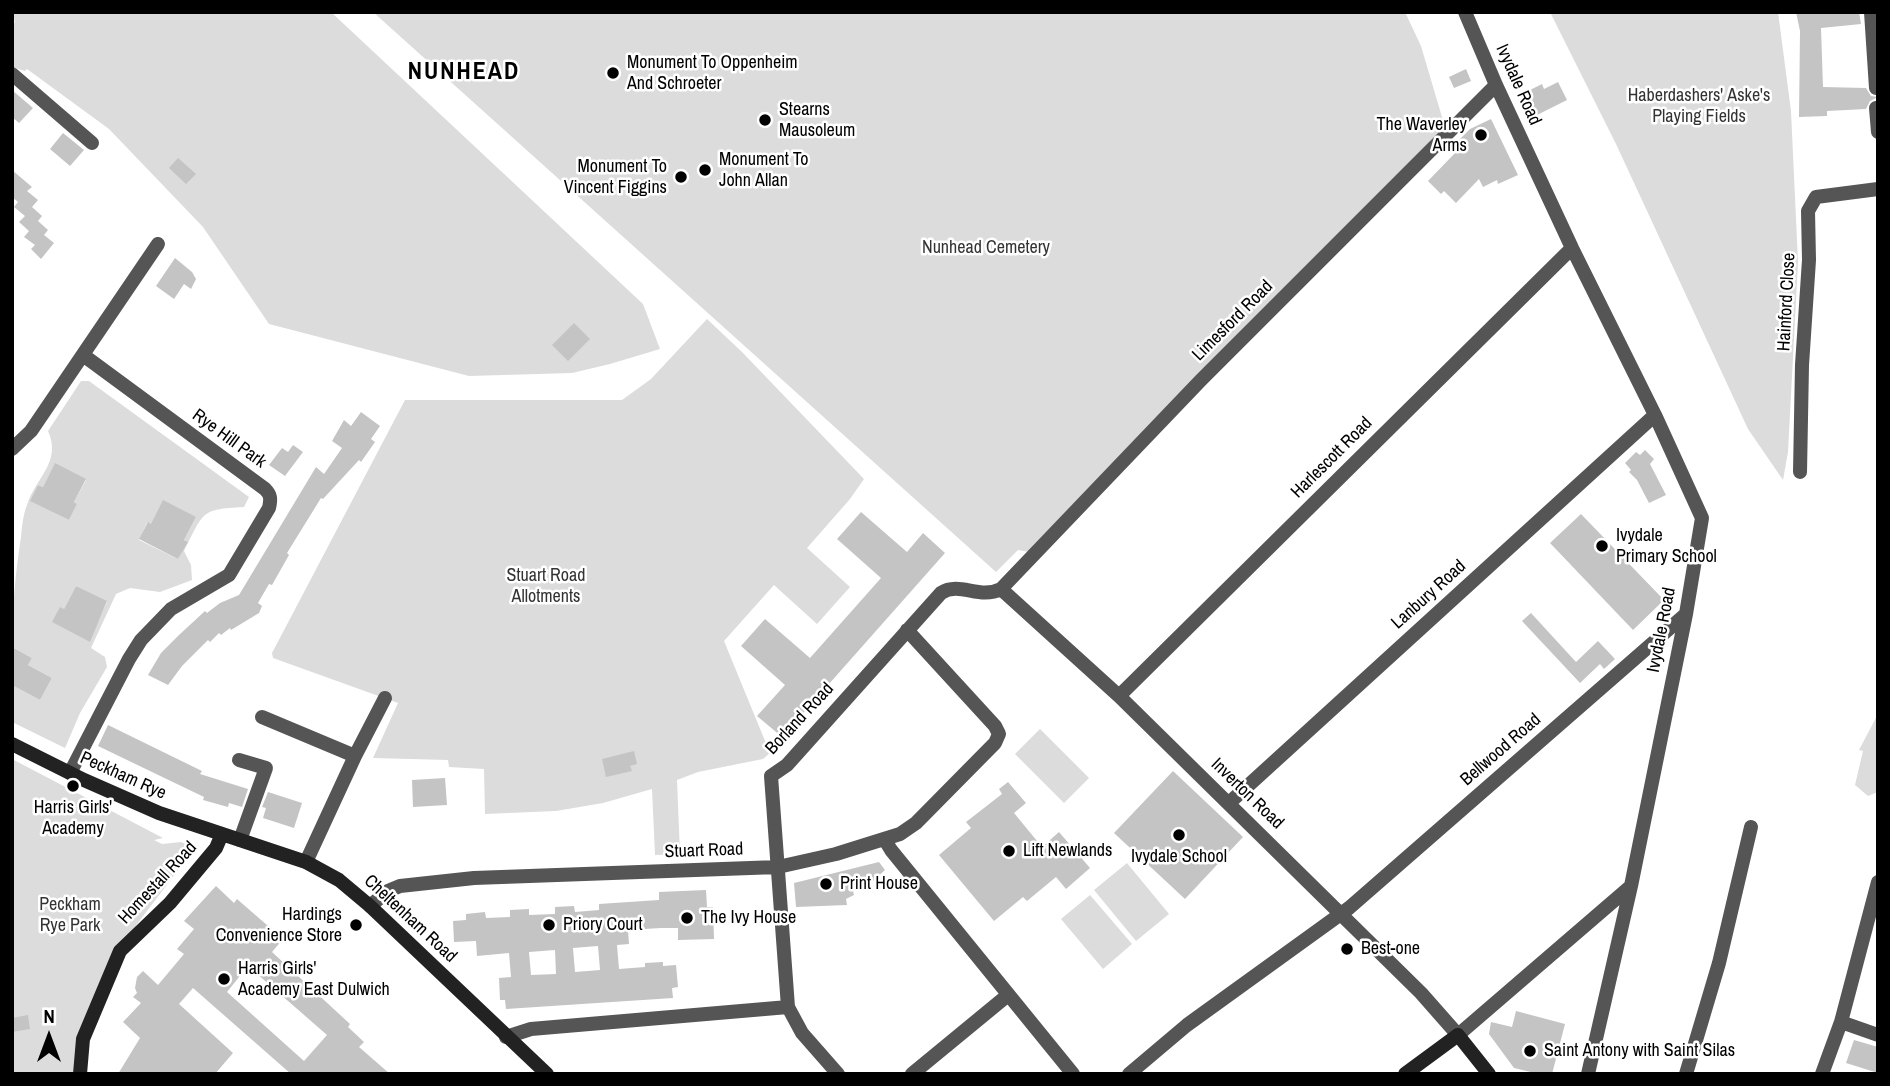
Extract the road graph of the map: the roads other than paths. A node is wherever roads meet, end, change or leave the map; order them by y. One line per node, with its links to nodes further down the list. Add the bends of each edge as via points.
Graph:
1 (1465, 12): 4 (street, Ivydale Road)
2 (1871, 12): 5 (street)
3 (12, 74): 8 (street)
4 (1496, 85): 11 (street, Ivydale Road); 16 (street, Limesford Road, via 1201,380)
5 (1876, 88)
6 (1876, 108): 7 (street)
7 (1878, 132)
8 (92, 143)
9 (1878, 189): 15 (street, Hainford Close, via 1816,197 1808,211)
10 (158, 244): 12 (street)
11 (1572, 248): 13 (street, Ivydale Road); 19 (street, Harlescott Road)
12 (83, 355): 14 (street, via 31,430); 25 (street, Rye Hill Park, via 265,489 271,501 229,575 171,609 142,640)
13 (1655, 415): 17 (street, Ivydale Road, via 1702,518); 26 (street, Lanbury Road)
14 (12, 449)
15 (1800, 472)
16 (1001, 589): 18 (street, Borland Road, via 985,594 947,589); 19 (street, Inverton Road)
17 (1686, 614): 34 (street, Ivydale Road); 36 (street, Bellwood Road)
18 (906, 630): 29 (street, Stuart Road, via 999,734 934,807 900,834); 32 (street, Borland Road, via 787,765 771,776)
19 (1119, 696): 26 (street, Inverton Road)
20 (385, 698): 23 (street)
21 (262, 717): 23 (street)
22 (12, 744): 25 (street, Peckham Rye)
23 (355, 756): 31 (street)
24 (239, 760): 30 (street, via 266,768)
25 (69, 773): 28 (street, Peckham Rye, via 159,813)
26 (1229, 803): 36 (street, Inverton Road)
27 (1751, 827): 52 (street, via 1719,963)
28 (222, 834): 30 (street, Cheltenham Road); 43 (street, Homestall Road, via 216,848 170,903 120,951 83,1039)
29 (885, 839): 32 (street, Stuart Road); 37 (street)
30 (240, 840): 31 (street, Cheltenham Road)
31 (306, 862): 35 (street, Cheltenham Road, via 339,880)
32 (778, 867): 35 (street, Stuart Road, via 474,878 400,886); 38 (street, Borland Road)
33 (1878, 881): 39 (street)
34 (1631, 886): 40 (street); 51 (street, Ivydale Road)
35 (370, 906): 42 (street, Cheltenham Road)
36 (1341, 914): 40 (street, Inverton Road); 48 (street, Bellwood Road, via 1187,1025)
37 (1007, 995): 46 (street); 47 (street)
38 (788, 1007): 42 (street, via 531,1029); 45 (street, Borland Road, via 802,1032)
39 (1841, 1022): 41 (street); 53 (street)
40 (1458, 1035): 49 (street); 50 (street)
41 (1878, 1035)
42 (506, 1037): 44 (street, Cheltenham Road)
43 (80, 1074)
44 (547, 1074)
45 (838, 1074)
46 (912, 1074)
47 (1073, 1074)
48 (1129, 1074)
49 (1405, 1074)
50 (1489, 1074)
51 (1588, 1074)
52 (1686, 1074)
53 (1822, 1074)

